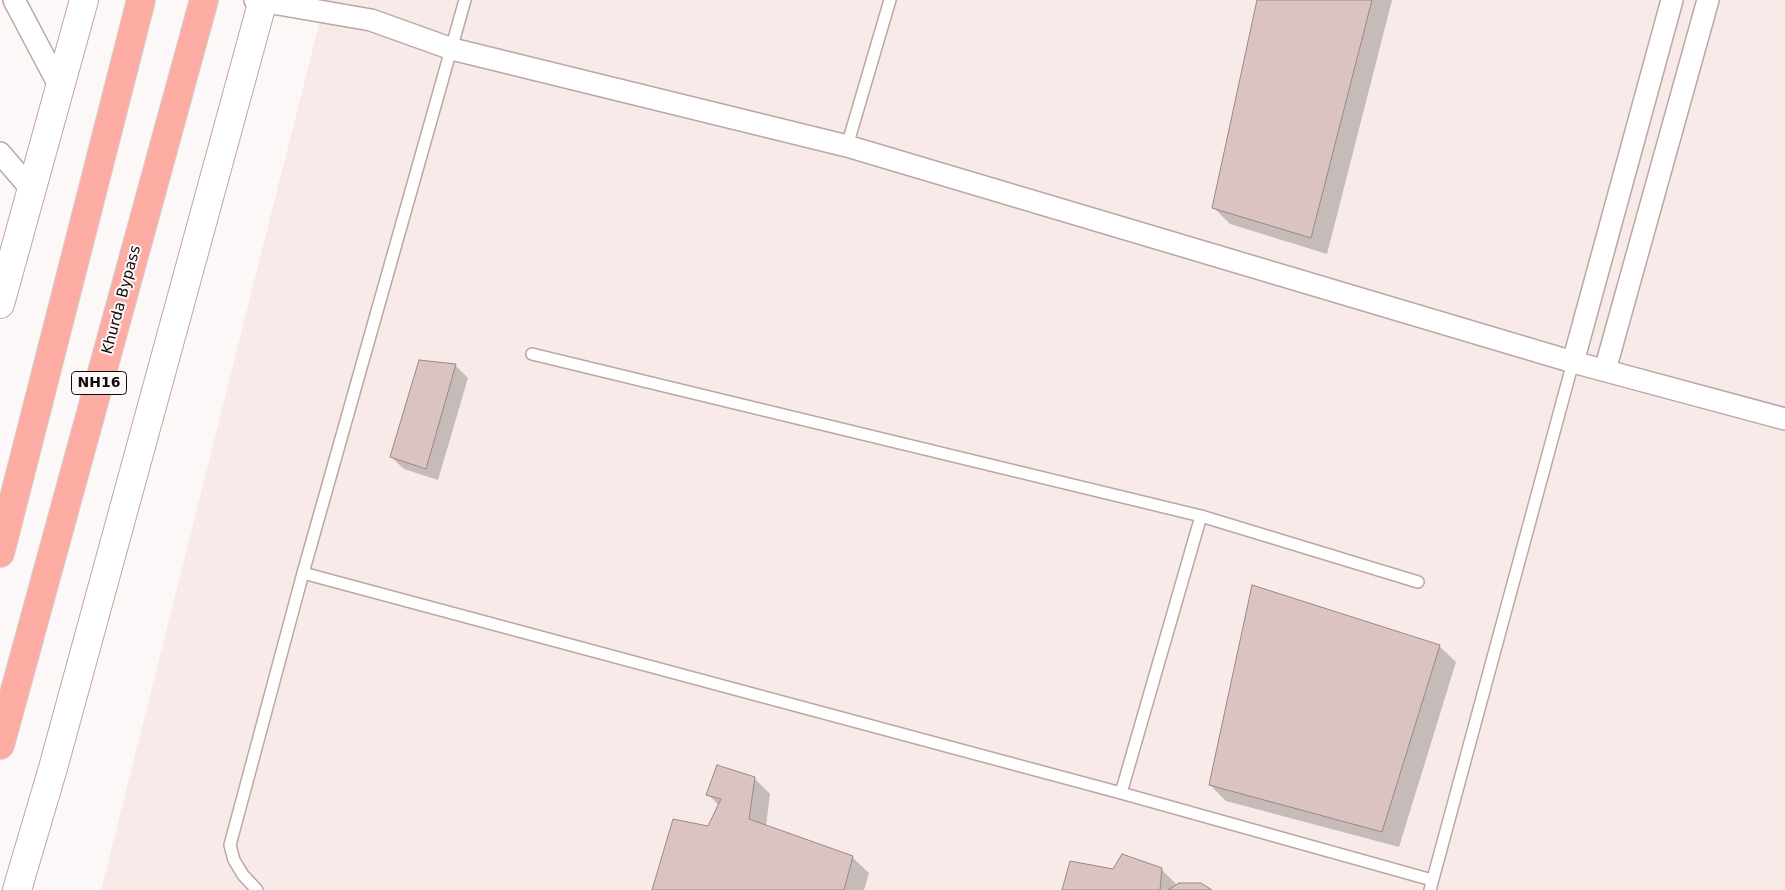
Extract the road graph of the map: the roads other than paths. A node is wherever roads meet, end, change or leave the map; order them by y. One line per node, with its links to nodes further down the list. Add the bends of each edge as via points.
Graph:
1 (14, 0): 11 (street)
2 (83, 0): 11 (main road)
3 (465, 0): 10 (lane)
4 (890, 0): 12 (lane)
5 (1672, 0): 17 (street)
6 (1708, 0): 18 (street)
7 (260, 1): 10 (street, via 371,20); 27 (main road, via 53,768)
8 (140, 4): 21 (highway)
9 (202, 10): 24 (highway, Khurda Bypass / NH16)
10 (452, 49): 12 (street); 22 (lane)
11 (60, 89): 14 (main road)
12 (847, 146): 17 (street)
13 (0, 154): 14 (street)
14 (32, 190): 15 (main road)
15 (0, 304)
16 (532, 354): 20 (lane)
17 (1573, 362): 18 (street); 26 (lane)
18 (1605, 370): 19 (street)
19 (1785, 419)
20 (1200, 516): 23 (lane); 25 (lane)
21 (0, 554)
22 (303, 573): 25 (lane); 28 (lane, via 230,845 234,860)
23 (1418, 582)
24 (0, 745)
25 (1121, 794): 26 (lane)
26 (1431, 885)
27 (17, 890)
28 (257, 890)

